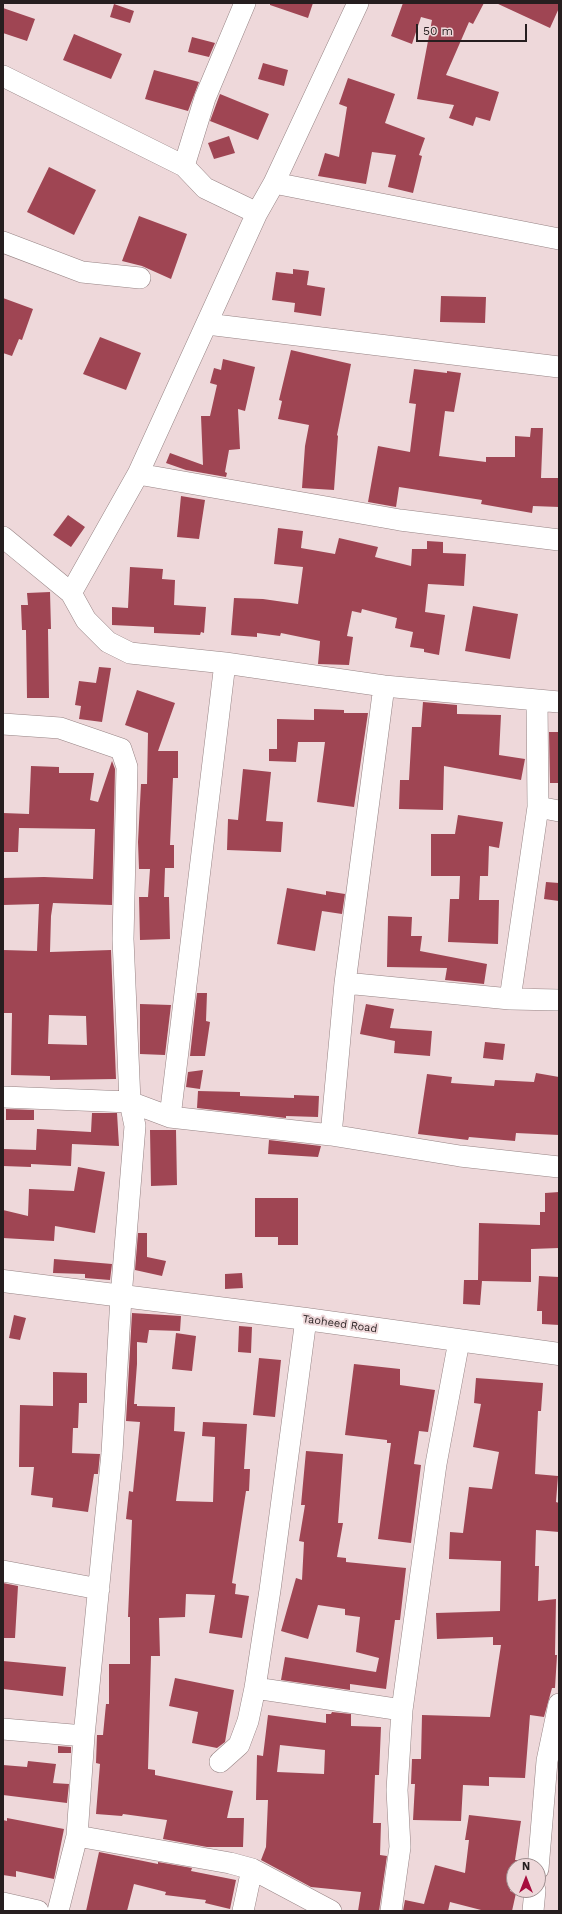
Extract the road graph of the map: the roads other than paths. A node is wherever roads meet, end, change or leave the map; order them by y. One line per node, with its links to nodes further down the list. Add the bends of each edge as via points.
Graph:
1 (245, 3): 4 (street, via 205,98)
2 (358, 3): 5 (street)
3 (3, 76): 4 (street)
4 (184, 166): 6 (street, via 205,188)
5 (274, 183): 6 (street); 7 (street)
6 (257, 213): 10 (street)
7 (559, 239)
8 (3, 242): 9 (street, via 82,272)
9 (140, 278)
10 (207, 324): 11 (street); 12 (street)
11 (559, 367)
12 (138, 474): 14 (street, via 400,520); 15 (street)
13 (3, 537): 15 (street)
14 (559, 540)
15 (71, 593): 16 (street, via 86,620 108,642 130,653)
16 (225, 663): 17 (street); 28 (street)
17 (384, 686): 18 (street); 23 (street)
18 (537, 700): 19 (street); 21 (street)
19 (559, 702)
20 (3, 724): 27 (street, via 60,728 120,749 127,767 123,939)
21 (538, 807): 22 (street); 24 (street)
22 (559, 811)
23 (345, 983): 24 (street); 29 (street)
24 (510, 999): 25 (street)
25 (559, 1000)
26 (3, 1097): 27 (street)
27 (130, 1102): 28 (street); 32 (street, via 135,1126)
28 (170, 1117): 29 (street)
29 (331, 1135): 30 (street, via 460,1156)
30 (559, 1167)
31 (3, 1281): 32 (main road, Taoheed Road)
32 (121, 1297): 33 (main road, Taoheed Road); 37 (street, via 112,1453)
33 (306, 1319): 34 (main road, Taoheed Road); 38 (street)
34 (460, 1341): 35 (main road, Taoheed Road); 40 (street, via 436,1464)
35 (559, 1354)
36 (3, 1571): 37 (street)
37 (99, 1589): 42 (street)
38 (255, 1688): 40 (street); 43 (street, via 248,1721 239,1745)
39 (559, 1704): 45 (street, via 547,1761)
40 (402, 1710): 53 (street, via 397,1790 400,1847)
41 (3, 1729): 42 (street)
42 (84, 1736): 44 (street)
43 (220, 1762)
44 (77, 1836): 46 (street); 50 (street)
45 (539, 1858)
46 (252, 1869): 51 (street); 52 (street)
47 (534, 1898): 54 (street)
48 (3, 1903): 49 (street)
49 (38, 1911)
50 (58, 1911)
51 (243, 1911)
52 (331, 1911)
53 (391, 1911)
54 (533, 1911)

